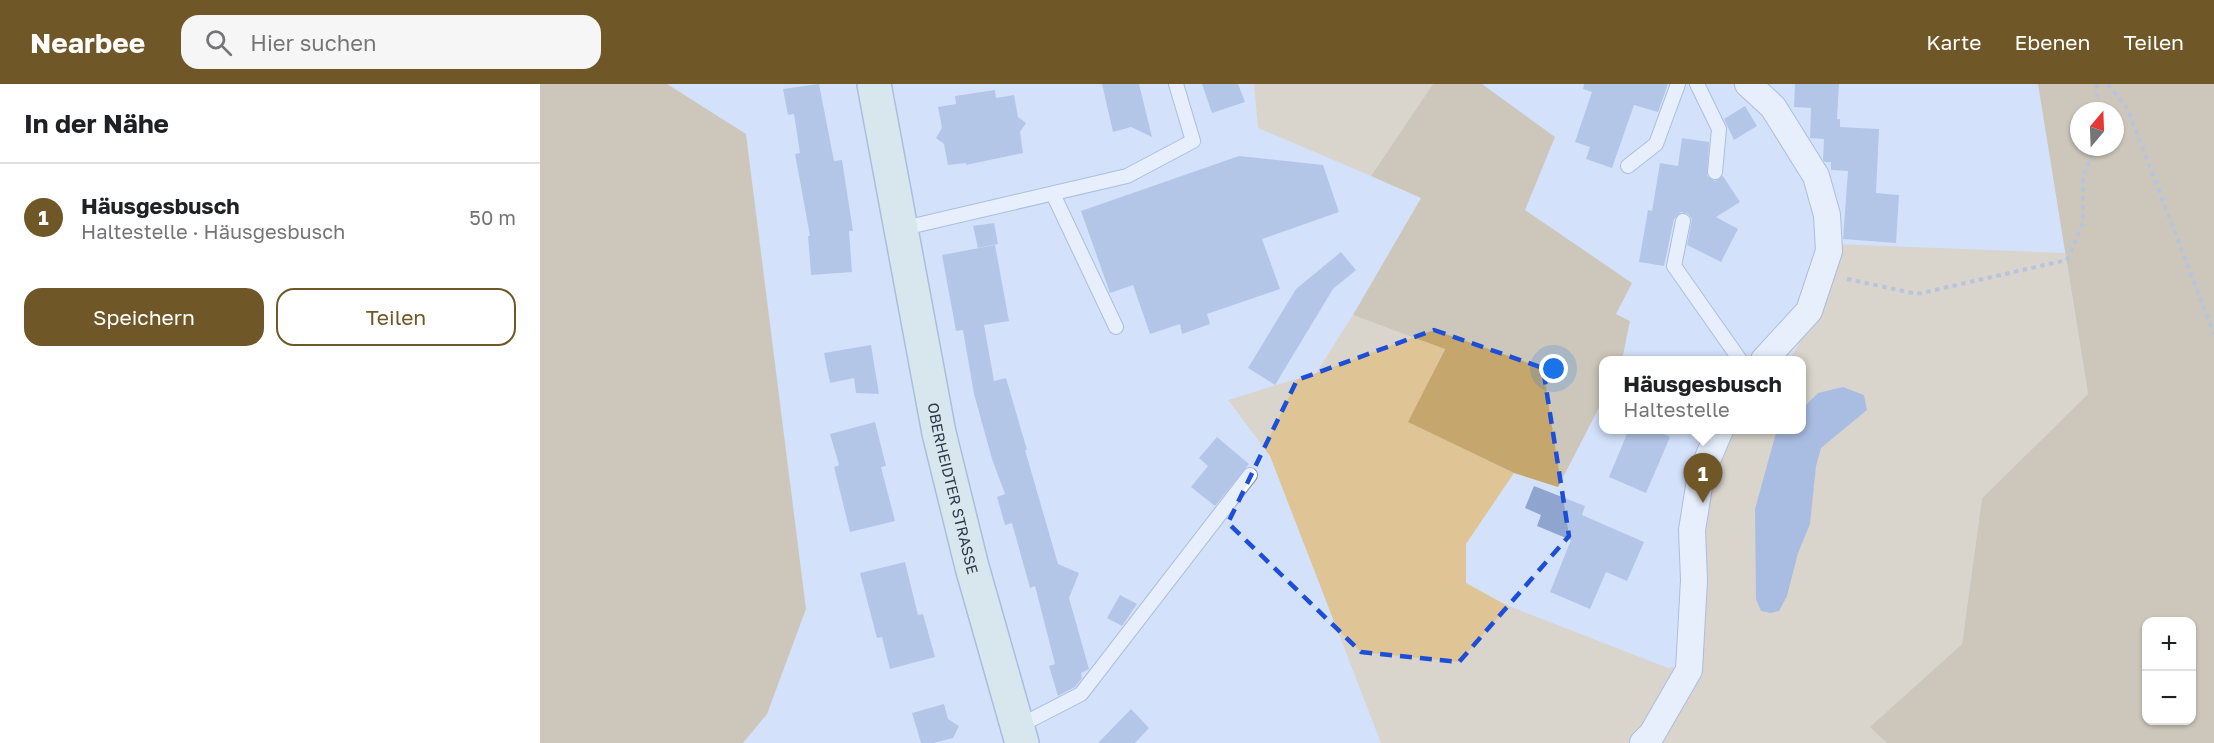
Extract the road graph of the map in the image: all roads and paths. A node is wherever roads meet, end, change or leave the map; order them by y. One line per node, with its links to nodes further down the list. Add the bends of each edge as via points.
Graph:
1 (874, 84): 14 (street, OBERHEIDTER STRASSE)
2 (1176, 84): 12 (lane, via 1193,141 1127,176)
3 (1678, 84): 10 (lane, via 1656,144)
4 (1697, 84): 11 (lane, via 1719,129)
5 (1748, 84): 15 (street, via 1773,107 1816,176 1827,215 1829,251)
6 (2097, 84): 8 (path)
7 (2108, 84): 17 (path, via 2128,110)
8 (2097, 102)
9 (2092, 156): 15 (path, via 2083,176 2083,223 2067,260 1917,294)
10 (1628, 166)
11 (1715, 172)
12 (1053, 194): 14 (lane); 16 (lane)
13 (1683, 221): 18 (lane, via 1674,266)
14 (900, 229): 22 (street, OBERHEIDTER STRASSE, via 939,433)
15 (1823, 274): 19 (street, via 1809,311)
16 (1116, 327)
17 (2214, 334)
18 (1737, 356)
19 (1768, 356)
20 (1718, 434): 23 (street, via 1701,474 1692,530 1694,579 1689,670)
21 (1250, 475): 22 (lane, via 1081,694)
22 (1020, 735)
23 (1643, 743)

